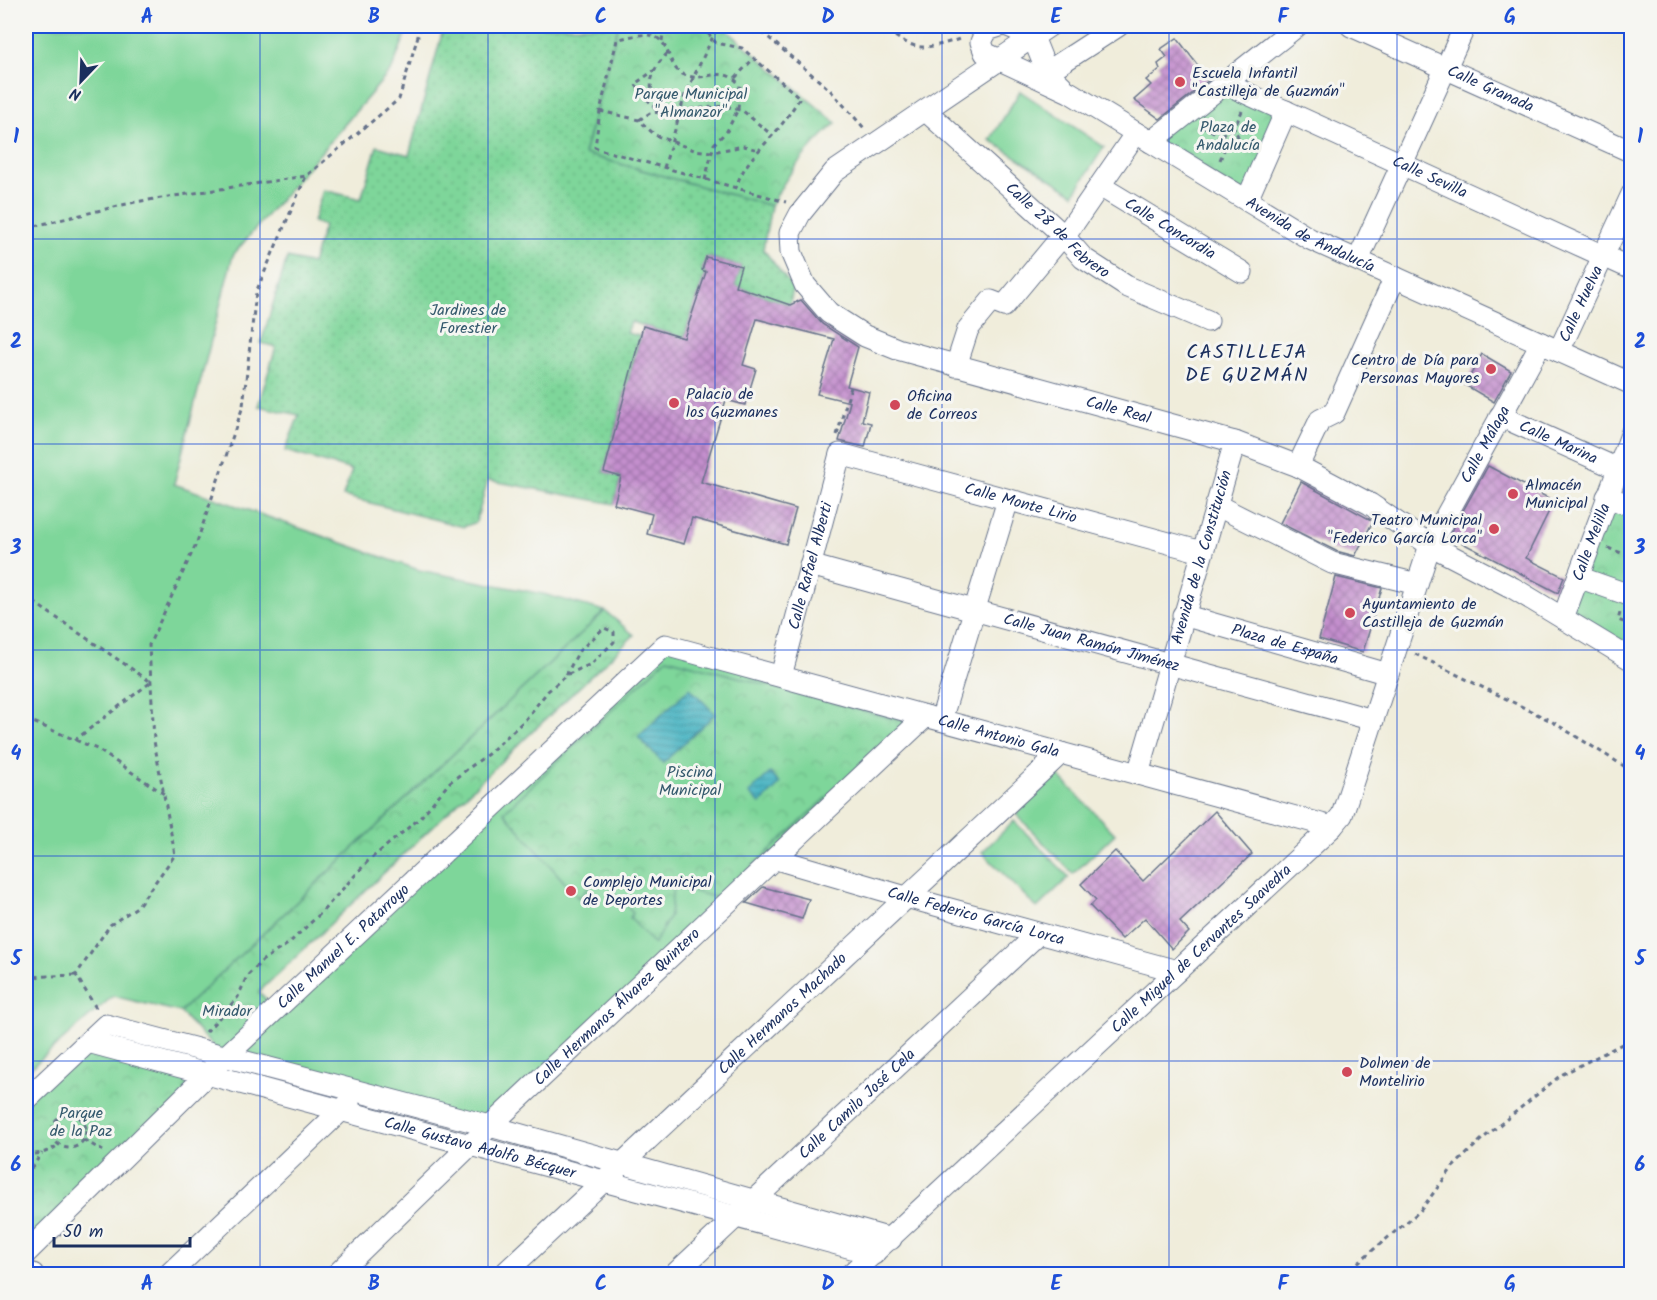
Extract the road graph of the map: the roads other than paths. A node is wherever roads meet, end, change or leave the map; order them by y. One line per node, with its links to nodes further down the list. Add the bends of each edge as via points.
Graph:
1 (1118, 26): 9 (street)
2 (1297, 26): 10 (street)
3 (1351, 26): 8 (street, Calle Granada)
4 (1465, 26): 8 (street)
5 (998, 27): 6 (street); 7 (street, Avenida de Andalucía, via 981,42 985,53)
6 (1041, 31): 7 (street, Calle Real); 9 (street)
7 (1003, 60): 11 (street, Avenida de Andalucía); 12 (street, Calle Real)
8 (1446, 68): 15 (street, Calle Granada); 16 (street)
9 (1047, 72): 11 (street)
10 (1226, 84): 13 (street, Calle Sevilla); 14 (street)
11 (1070, 92): 14 (street, Avenida de Andalucía)
12 (926, 111): 20 (street, Calle 28 de Febrero); 28 (street, Calle Real, via 834,172 790,233 791,252 805,285 829,313 866,336 897,349)
13 (1286, 111): 16 (street, Calle Sevilla); 19 (street)
14 (1144, 137): 17 (street); 19 (street, Avenida de Andalucía)
15 (1632, 152)
16 (1402, 164): 21 (street, Calle Sevilla); 22 (street)
17 (1101, 186): 20 (street); 24 (street, Calle Concordia)
18 (1632, 194): 21 (street, Calle Huelva)
19 (1246, 200): 22 (street, Avenida de Andalucía, via 1310,239)
20 (1064, 236): 26 (street, Calle 28 de Febrero, via 1083,258 1126,286); 28 (street, via 1004,306 991,301 968,329)
21 (1603, 256): 23 (street, Calle Sevilla); 27 (street, Calle Huelva)
22 (1358, 260): 25 (street, Avenida de Andalucía)
23 (1632, 269)
24 (1242, 272)
25 (1395, 277): 27 (street, Avenida de Andalucía); 34 (street, via 1334,413 1320,420)
26 (1208, 321)
27 (1550, 347): 29 (street, Avenida de Andalucía); 30 (street, Calle Málaga)
28 (956, 366): 32 (street, Calle Real)
29 (1632, 384)
30 (1500, 416): 35 (street, Calle Marina); 40 (street, Calle Málaga)
31 (1632, 432): 35 (street, Calle Melilla)
32 (1235, 442): 34 (street, Calle Real); 38 (street, Avenida de la Constitución)
33 (840, 454): 37 (street, Calle Monte Lirio); 42 (street, Calle Rafael Alberti)
34 (1298, 466): 40 (street, Calle Real, via 1370,504)
35 (1618, 469): 36 (street, Calle Melilla)
36 (1607, 497): 39 (street); 43 (street, Calle Melilla)
37 (1008, 500): 41 (street, Calle Monte Lirio); 46 (street)
38 (1216, 505): 41 (street, Avenida de la Constitución); 44 (street, via 1332,563)
39 (1632, 506)
40 (1430, 545): 44 (street, Calle Miguel de Cervantes Saavedra); 48 (street, Calle Real)
41 (1202, 552): 47 (street, Avenida de la Constitución)
42 (810, 565): 46 (street, Calle Juan Ramón Jiménez); 53 (street, Calle Rafael Alberti)
43 (1578, 577): 45 (street); 48 (street, Calle Melilla)
44 (1417, 584): 52 (street, Calle Miguel de Cervantes Saavedra)
45 (1632, 596)
46 (974, 610): 51 (street, Calle Juan Ramón Jiménez); 54 (street)
47 (1183, 615): 51 (street, Avenida de la Constitución); 52 (street, Plaza de España)
48 (1563, 618): 50 (street, Calle Real)
49 (665, 645): 53 (street, Calle Antonio Gala); 64 (street, Calle Manuel E. Patarroyo)
50 (1632, 660)
51 (1168, 663): 55 (street, Calle Juan Ramón Jiménez); 57 (street, Avenida de la Constitución)
52 (1388, 674): 55 (street, Calle Miguel de Cervantes Saavedra)
53 (781, 676): 54 (street, Calle Antonio Gala)
54 (934, 718): 56 (street, Calle Antonio Gala); 59 (street, Calle Hermanos Álvarez Quintero)
55 (1373, 720): 58 (street, Calle Miguel de Cervantes Saavedra, via 1341,816)
56 (1061, 753): 57 (street, Calle Antonio Gala); 60 (street, Calle Hermanos Machado)
57 (1138, 774): 58 (street, Calle Antonio Gala)
58 (1332, 827): 62 (street, Calle Miguel de Cervantes Saavedra)
59 (776, 859): 60 (street, Calle Federico García Lorca); 69 (street, Calle Hermanos Álvarez Quintero)
60 (906, 897): 61 (street, Calle Federico García Lorca); 71 (street, Calle Hermanos Machado)
61 (1038, 933): 62 (street, Calle Federico García Lorca); 73 (street, Calle Camilo José Cela)
62 (1177, 971): 75 (street, Calle Miguel de Cervantes Saavedra)
63 (88, 1042): 64 (street, Calle Gustavo Adolfo Bécquer, via 106,1025); 65 (street, Calle Gustavo Adolfo Bécquer); 67 (street)
64 (224, 1058): 65 (street, Calle Manuel E. Patarroyo); 66 (street, Calle Gustavo Adolfo Bécquer)
65 (207, 1074): 68 (street, Calle Gustavo Adolfo Bécquer); 76 (street, Calle Manuel E. Patarroyo)
66 (359, 1094): 68 (street); 69 (street, Calle Gustavo Adolfo Bécquer)
67 (26, 1100)
68 (341, 1110): 70 (street, Calle Gustavo Adolfo Bécquer); 80 (street)
69 (490, 1126): 70 (street, Calle Hermanos Álvarez Quintero); 71 (street, Calle Gustavo Adolfo Bécquer)
70 (471, 1145): 72 (street, Calle Gustavo Adolfo Bécquer); 81 (street, Calle Hermanos Álvarez Quintero)
71 (620, 1164): 72 (street, Calle Hermanos Machado); 73 (street, Calle Gustavo Adolfo Bécquer)
72 (603, 1180): 74 (street, Calle Gustavo Adolfo Bécquer); 82 (street, Calle Hermanos Machado)
73 (754, 1200): 74 (street, Calle Camilo José Cela); 75 (street, Calle Gustavo Adolfo Bécquer)
74 (737, 1216): 77 (street, Calle Gustavo Adolfo Bécquer); 83 (street, Calle Camilo José Cela)
75 (891, 1239): 77 (street, Calle Miguel de Cervantes Saavedra)
76 (26, 1253)
77 (874, 1254): 84 (street, Calle Miguel de Cervantes Saavedra)
78 (26, 1272): 79 (street)
79 (33, 1275)
80 (169, 1275)
81 (337, 1275)
82 (504, 1275)
83 (675, 1275)
84 (851, 1275)

